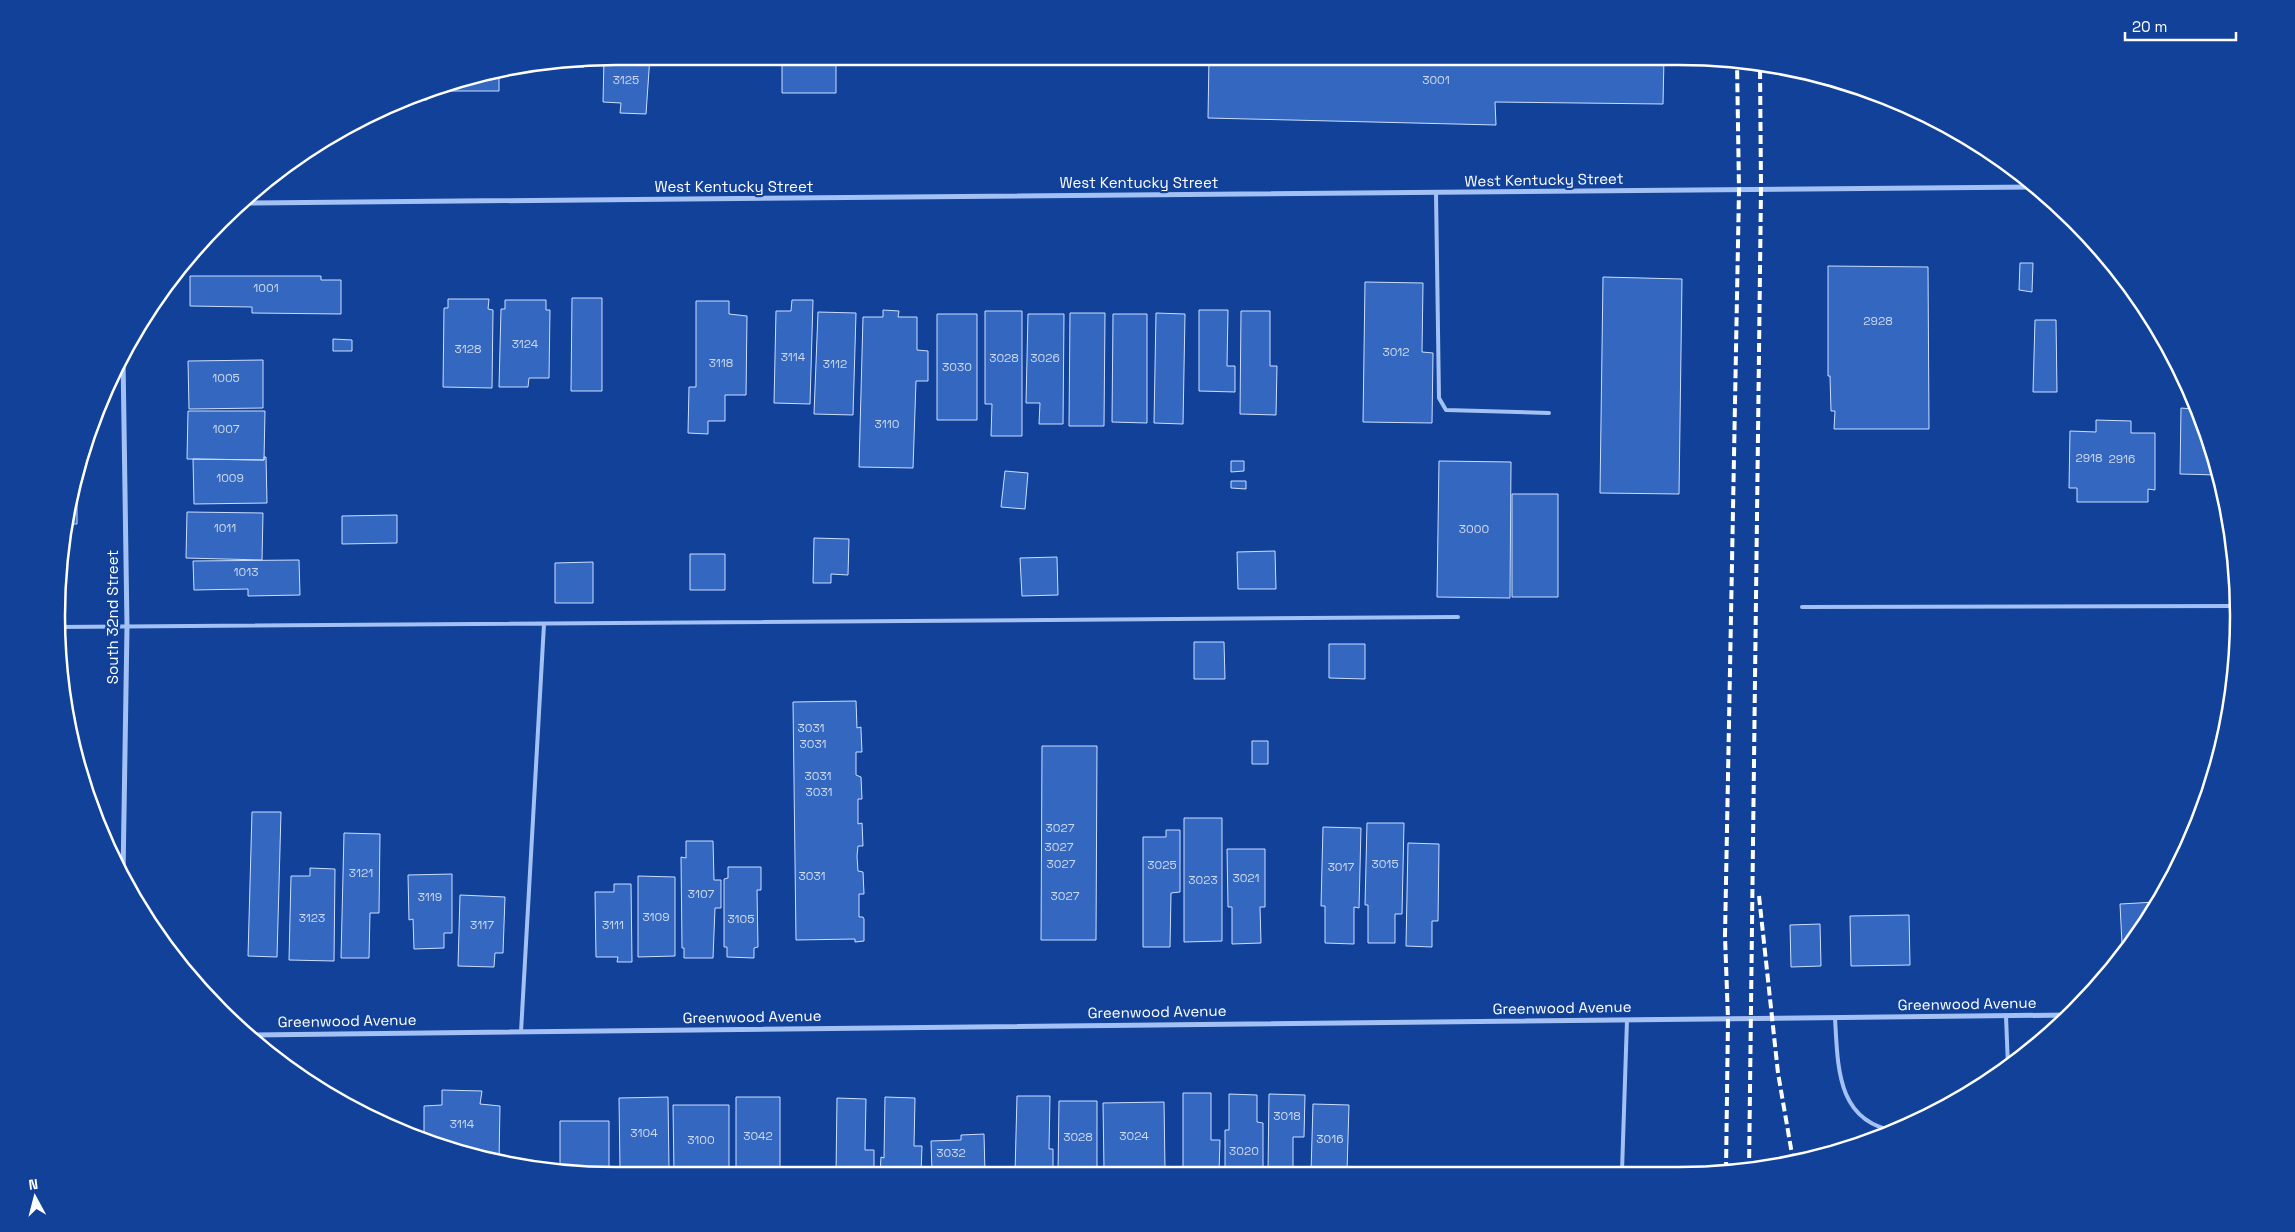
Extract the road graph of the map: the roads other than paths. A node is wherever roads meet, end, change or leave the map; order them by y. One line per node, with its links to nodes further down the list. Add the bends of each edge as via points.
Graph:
1 (2024, 187): 2 (street, West Kentucky Street)
2 (1436, 194): 3 (street, West Kentucky Street); 5 (lane, via 1439,398 1446,410)
3 (252, 203)
4 (123, 370): 11 (street, South 32nd Street)
5 (1549, 414)
6 (2230, 606): 7 (lane)
7 (1802, 607)
8 (1458, 617): 9 (lane)
9 (544, 624): 11 (lane); 17 (lane)
10 (65, 627): 11 (lane)
11 (127, 627): 12 (street, South 32nd Street)
12 (123, 862)
13 (2059, 1015): 14 (street, Greenwood Avenue)
14 (2006, 1016): 15 (street, Greenwood Avenue); 19 (lane)
15 (1835, 1018): 16 (street, Greenwood Avenue); 20 (lane, via 1838,1065 1845,1094 1857,1114)
16 (1627, 1020): 17 (street, Greenwood Avenue); 21 (lane)
17 (521, 1032): 18 (street, Greenwood Avenue)
18 (259, 1035)
19 (2008, 1058)
20 (1880, 1129)
21 (1622, 1167)

